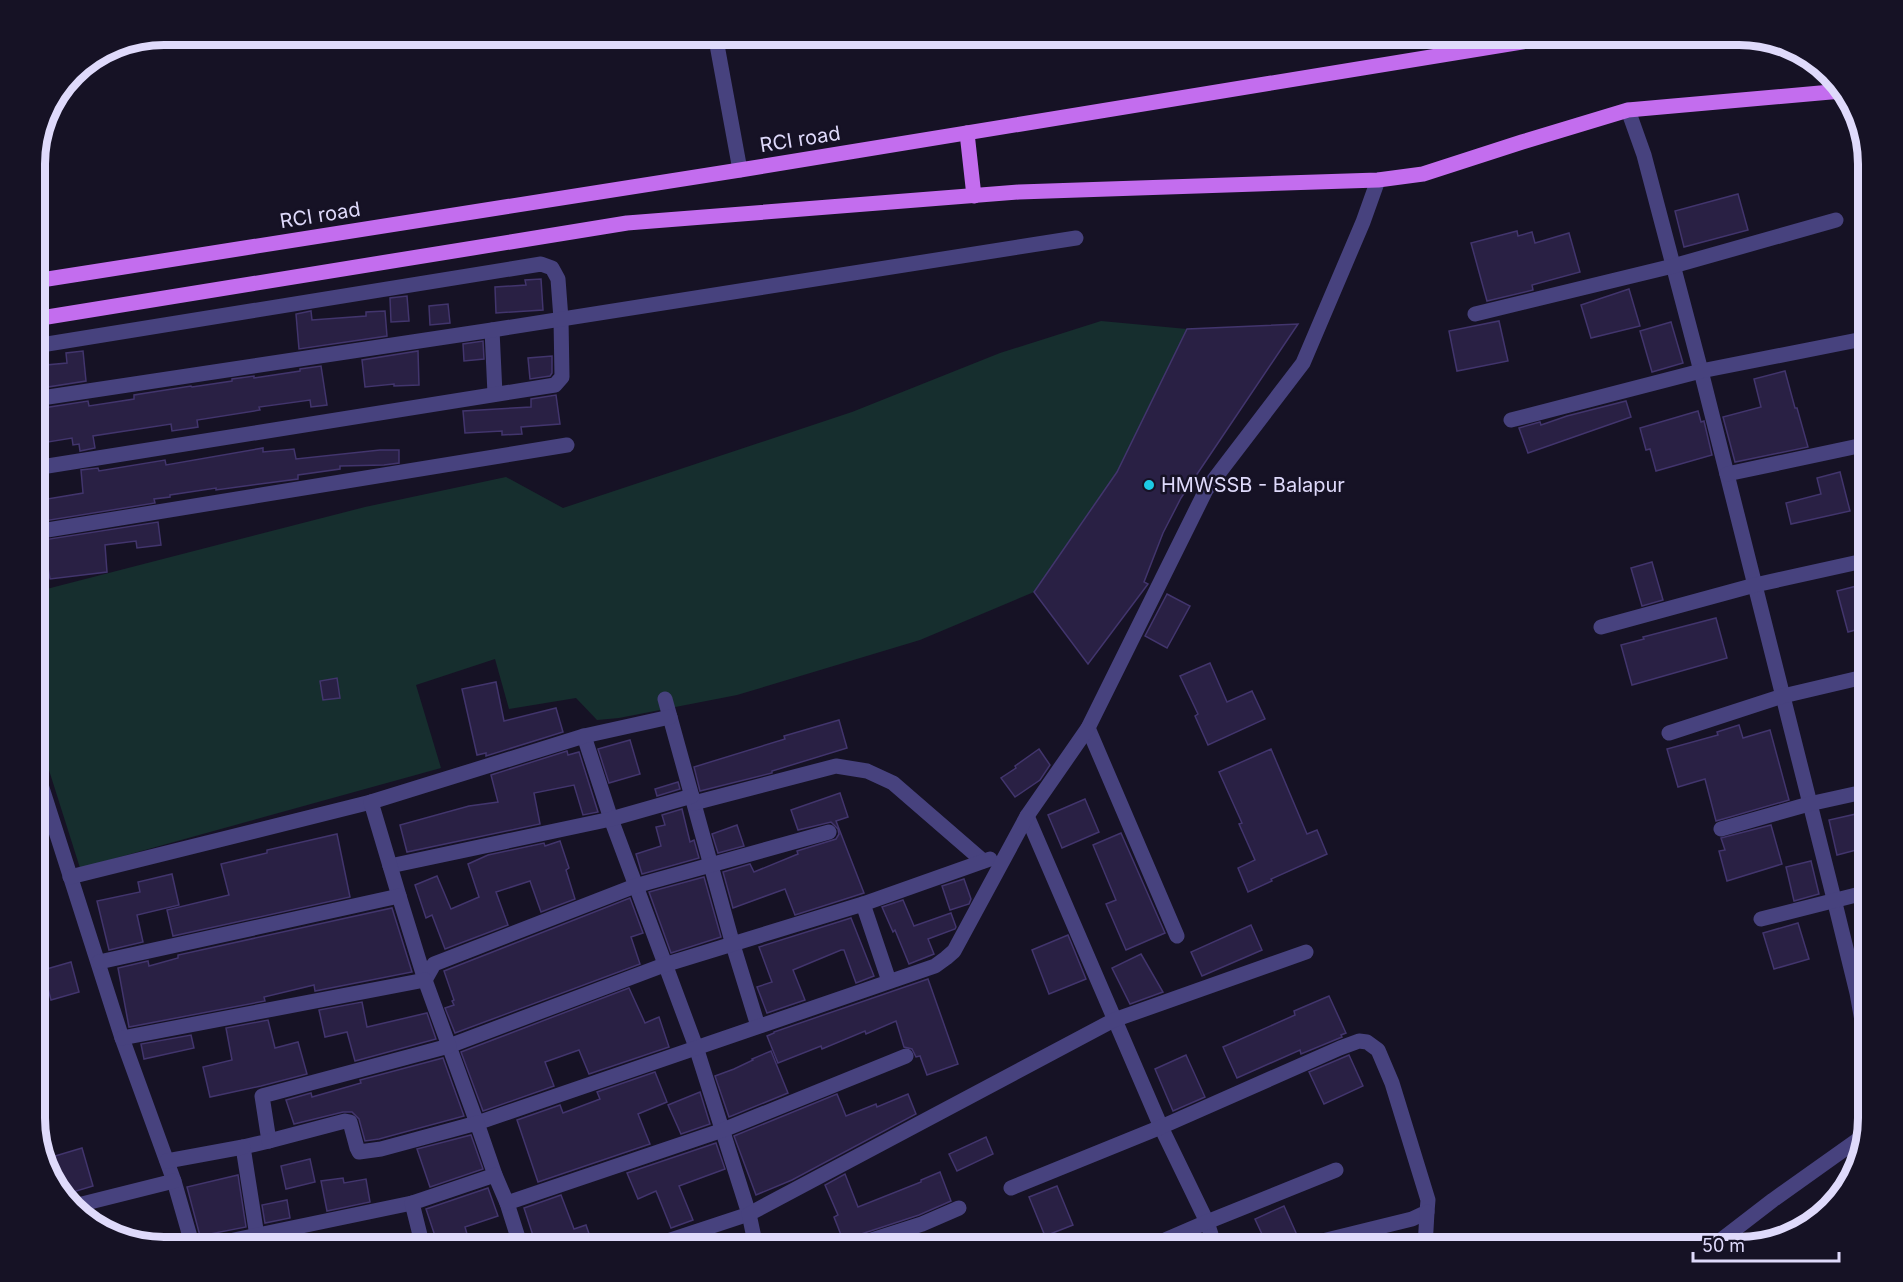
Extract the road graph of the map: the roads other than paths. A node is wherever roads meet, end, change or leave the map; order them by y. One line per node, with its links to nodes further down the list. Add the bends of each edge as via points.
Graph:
1 (717, 45): 6 (street)
2 (1481, 45): 5 (main road, RCI road)
3 (1833, 92): 4 (main road)
4 (1628, 110): 7 (main road, via 1423,174); 11 (street)
5 (967, 133): 6 (main road, RCI road); 8 (main road)
6 (740, 170): 12 (main road, RCI road)
7 (1378, 180): 8 (main road); 35 (street, via 1303,363 1206,490)
8 (974, 196): 14 (main road, via 627,223)
9 (1836, 220): 11 (street)
10 (1076, 238): 15 (street)
11 (1673, 266): 13 (street); 19 (street)
12 (45, 279)
13 (1475, 314)
14 (45, 317)
15 (561, 319): 16 (street); 18 (street, via 558,279 552,268 541,264); 20 (street, via 562,377 555,385)
16 (492, 330): 20 (street); 21 (street)
17 (1858, 340): 19 (street)
18 (45, 344)
19 (1701, 371): 22 (street); 26 (street)
20 (495, 394): 25 (street)
21 (45, 397)
22 (1511, 420)
23 (567, 445): 27 (street)
24 (1858, 446): 26 (street)
25 (45, 466)
26 (1727, 474): 29 (street)
27 (45, 530)
28 (1858, 562): 29 (street)
29 (1755, 585): 30 (street); 32 (street)
30 (1602, 627)
31 (1858, 678): 32 (street)
32 (1783, 696): 36 (street); 41 (street)
33 (665, 699): 34 (street)
34 (670, 717): 37 (street); 39 (street)
35 (1088, 728): 43 (street); 58 (street)
36 (1669, 733)
37 (584, 736): 40 (street); 44 (street)
38 (1858, 793): 41 (street)
39 (693, 800): 44 (street); 48 (street, via 836,766 867,771 893,783); 49 (street)
40 (371, 802): 50 (street); 51 (street)
41 (1809, 804): 45 (street); 55 (street)
42 (45, 815): 51 (street)
43 (1027, 816): 47 (street); 66 (street)
44 (610, 819): 50 (street); 52 (street)
45 (1721, 829)
46 (829, 832): 49 (street)
47 (1007, 853): 48 (street); 65 (street, via 954,951 934,966)
48 (983, 861): 56 (street)
49 (711, 864): 52 (street); 59 (street)
50 (390, 866): 54 (street)
51 (70, 877): 61 (street)
52 (635, 886): 62 (street); 64 (street, via 434,964)
53 (1858, 894): 55 (street)
54 (399, 896): 61 (street); 64 (street)
55 (1834, 899): 57 (street); 63 (street)
56 (863, 904): 59 (street); 65 (street)
57 (1761, 919)
58 (1177, 936)
59 (733, 945): 62 (street); 67 (street)
60 (1306, 952): 66 (street)
61 (99, 962): 68 (street)
62 (664, 965): 69 (street); 70 (street)
63 (1858, 975)
64 (425, 980): 68 (street); 69 (street)
65 (889, 981): 67 (street)
66 (1114, 1020): 73 (street); 88 (street)
67 (758, 1026): 70 (street)
68 (122, 1038): 78 (street)
69 (449, 1046): 72 (street); 75 (street, via 261,1096)
70 (696, 1047): 72 (street); 74 (street)
71 (906, 1056): 74 (street)
72 (477, 1123): 75 (street, via 363,1152 357,1148 350,1122 345,1121); 80 (street)
73 (1161, 1127): 82 (street); 87 (street, via 1340,1048 1367,1042 1378,1050 1392,1083 1428,1200); 89 (street)
74 (723, 1130): 84 (street); 88 (street)
75 (269, 1141): 77 (street)
76 (1856, 1141): 102 (street)
77 (243, 1147): 78 (street); 90 (street)
78 (167, 1161): 81 (street)
79 (1336, 1170): 89 (street)
80 (495, 1175): 83 (street); 84 (street)
81 (174, 1181): 85 (street); 91 (street)
82 (1011, 1188)
83 (412, 1203): 90 (street); 93 (street)
84 (507, 1203): 94 (street)
85 (83, 1204)
86 (959, 1208): 97 (street)
87 (1427, 1212): 100 (street); 101 (street)
88 (749, 1214): 95 (street); 96 (street)
89 (1207, 1222): 98 (street); 99 (street)
90 (256, 1236): 92 (street)
91 (190, 1237)
92 (251, 1237)
93 (420, 1237)
94 (518, 1237)
95 (681, 1237)
96 (754, 1237)
97 (883, 1237)
98 (1174, 1237)
99 (1212, 1237)
100 (1341, 1237)
101 (1426, 1237)
102 (1726, 1237)

